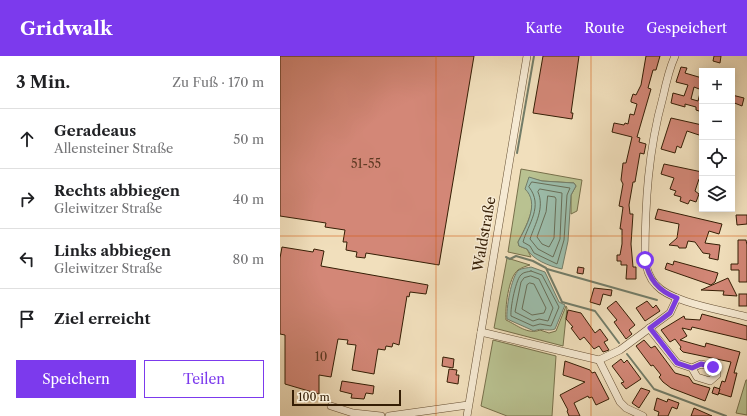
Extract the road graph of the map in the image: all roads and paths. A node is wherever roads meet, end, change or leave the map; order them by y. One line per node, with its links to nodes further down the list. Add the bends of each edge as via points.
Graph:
1 (528, 56): 6 (street, Waldstraße)
2 (675, 56): 3 (street, via 657,118 651,154 646,192 645,260 656,285)
3 (677, 298): 4 (street); 5 (street, via 670,313)
4 (747, 316)
5 (650, 328): 7 (street, via 620,350); 8 (street, via 677,363)
6 (481, 332): 7 (street); 9 (street, Waldstraße)
7 (599, 360): 14 (street, via 620,402 626,408)
8 (692, 368)
9 (468, 405): 12 (street); 13 (street, Waldstraße)
10 (331, 406): 11 (street)
11 (381, 416)
12 (389, 416)
13 (467, 416)
14 (643, 416)

